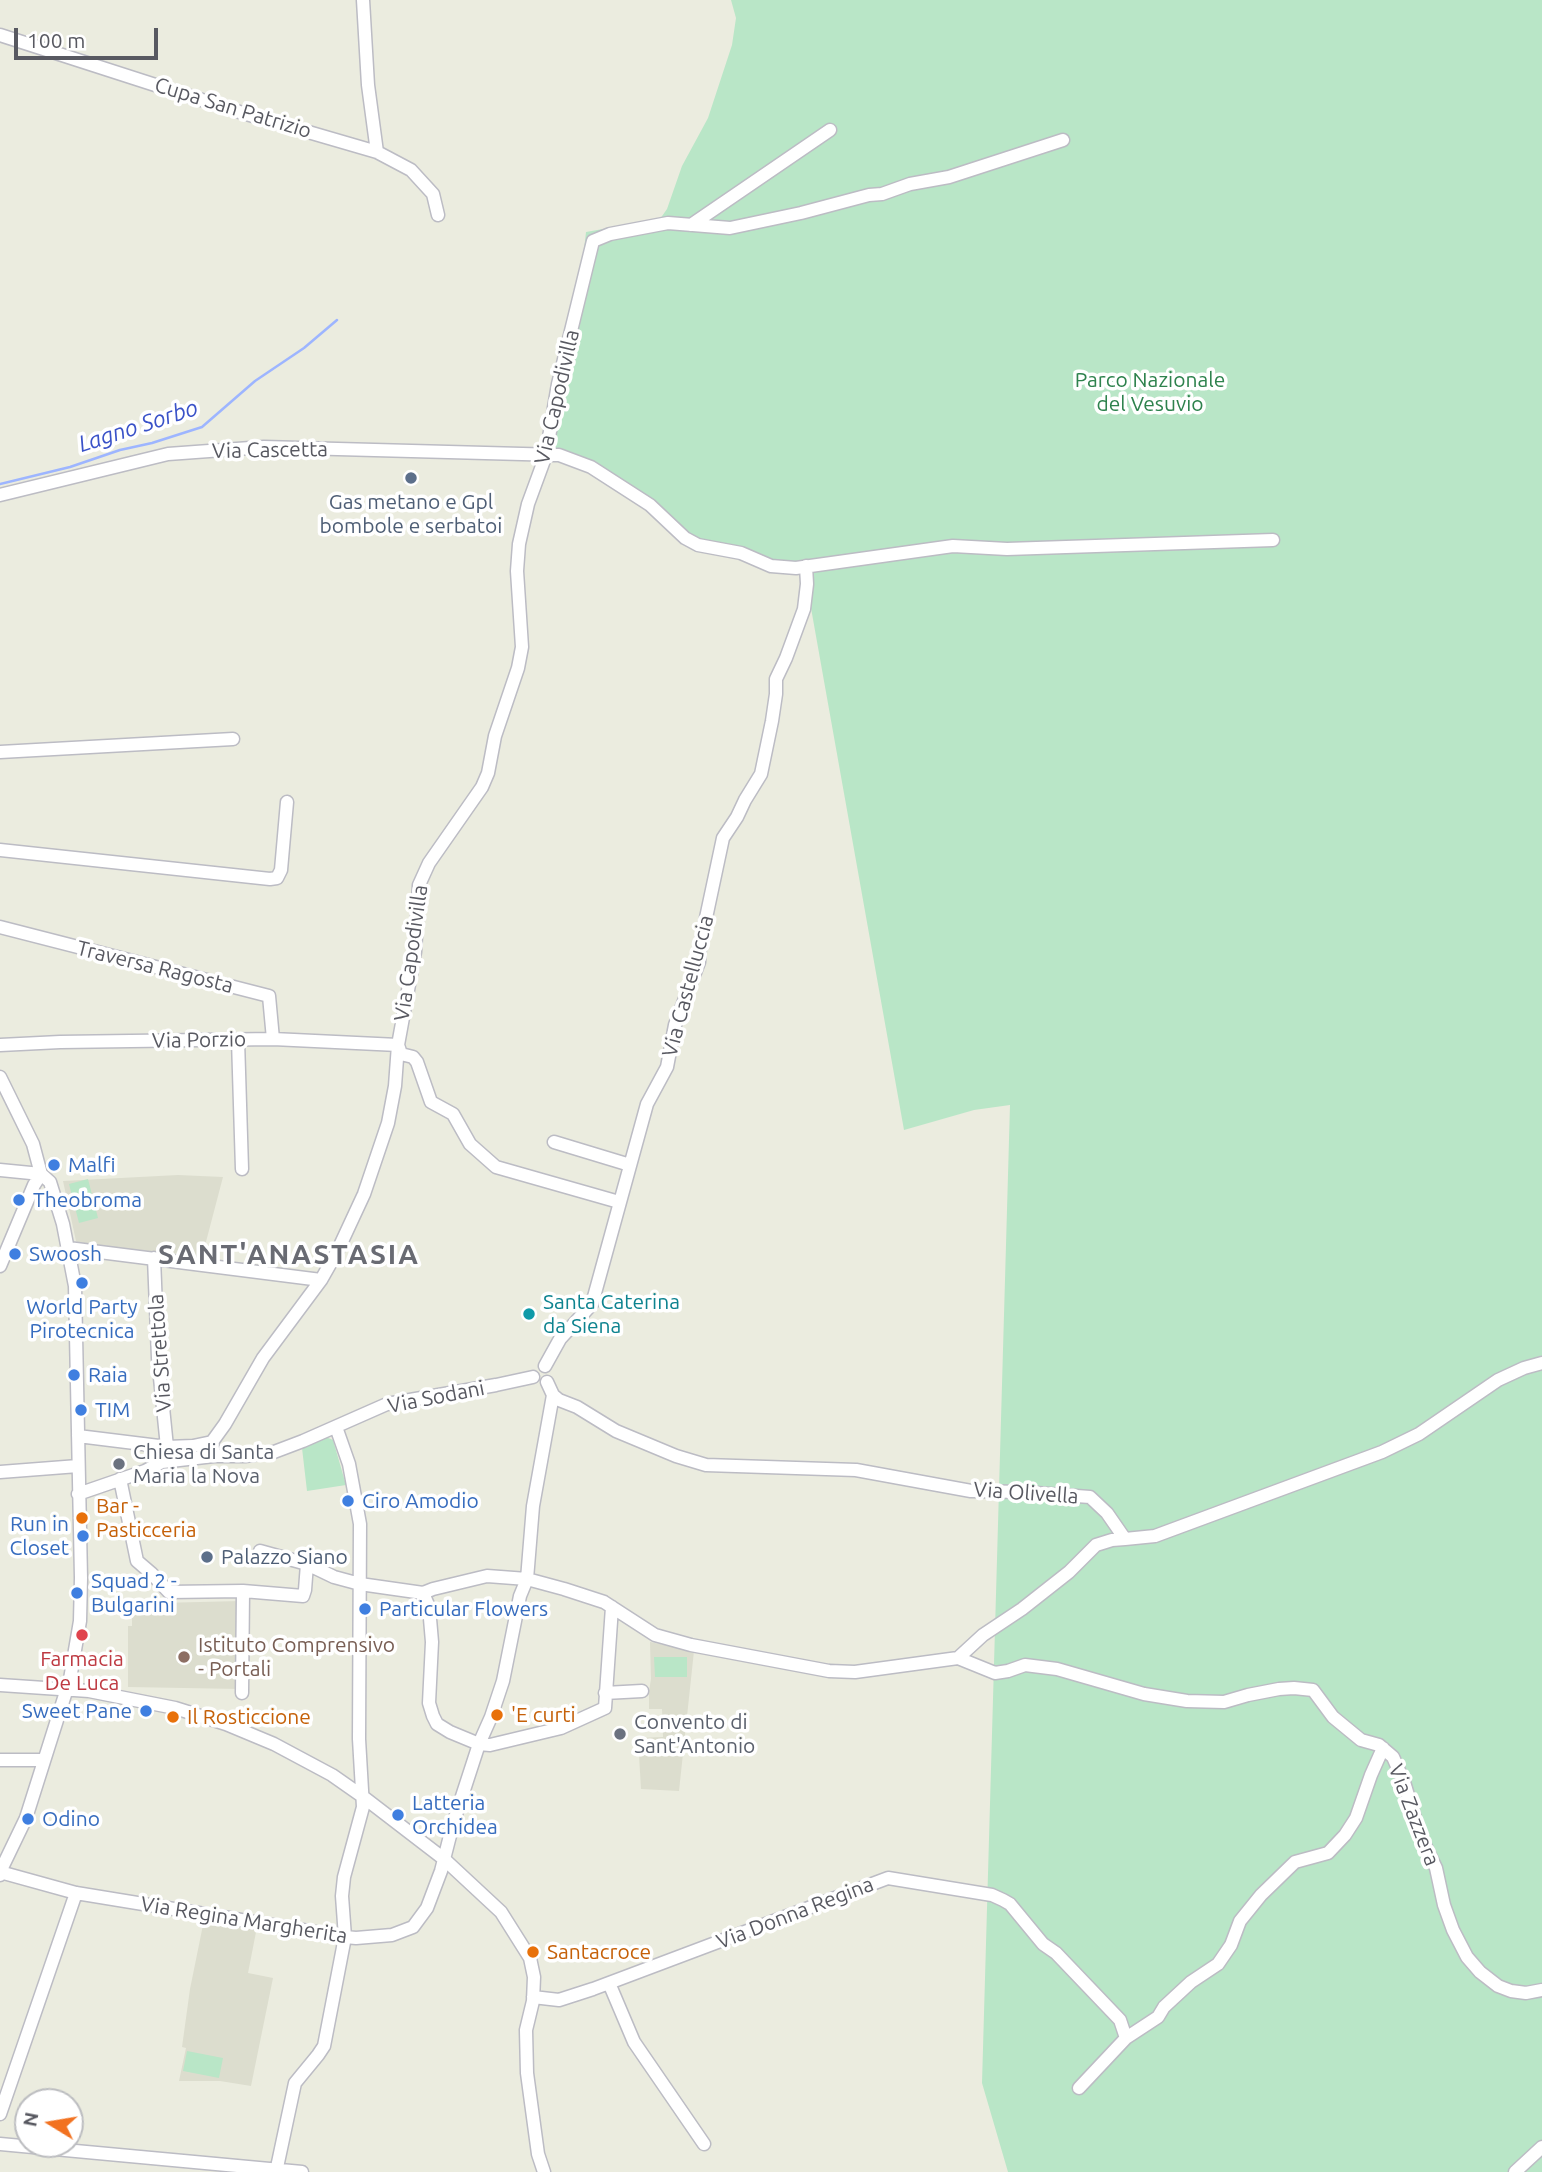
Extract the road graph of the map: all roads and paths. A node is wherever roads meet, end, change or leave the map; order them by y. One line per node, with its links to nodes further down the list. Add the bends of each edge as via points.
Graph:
1 (363, 0): 5 (street)
2 (0, 35): 5 (street, Cupa San Patrizio)
3 (830, 130): 7 (street)
4 (1063, 140): 7 (street, via 949,177 801,213 730,228)
5 (377, 152): 6 (street, Cupa San Patrizio, via 411,170 433,194)
6 (438, 215)
7 (691, 225): 8 (street, Via Capodivilla, via 668,223 593,241 558,384)
8 (546, 455): 9 (street, Via Cascetta, via 264,447 167,454); 11 (street, Via Cascetta, via 591,467 650,505 698,545 741,553 771,566); 20 (street, Via Capodivilla, via 519,544 522,647 517,668 482,787 421,877 415,952)
9 (0, 495)
10 (1273, 540): 11 (street, Via Cascetta, via 953,547)
11 (806, 566): 23 (street, Via Castelluccia, via 804,609 776,680 761,774 723,838 699,962 675,1025 667,1067 647,1104)
12 (233, 739): 13 (street)
13 (0, 752)
14 (286, 802): 15 (street, via 281,870 270,880)
15 (0, 850)
16 (0, 927): 17 (street, Traversa Ragosta, via 269,996)
17 (273, 1038): 18 (street, Via Porzio); 20 (street, Via Porzio)
18 (238, 1040): 19 (street, Via Porzio); 24 (street)
19 (0, 1045)
20 (398, 1045): 27 (street, via 401,1054 417,1062 431,1102 453,1114 470,1144 496,1167); 31 (street, Via Capodivilla, via 384,1136 364,1194)
21 (0, 1077): 26 (street, via 33,1143)
22 (554, 1142): 23 (street)
23 (630, 1165): 27 (street, Via Castelluccia)
24 (242, 1169)
25 (0, 1170): 26 (street)
26 (41, 1174): 28 (street, via 50,1182); 30 (street)
27 (618, 1202): 33 (street, Via Castelluccia, via 592,1304)
28 (68, 1248): 29 (street); 38 (street, via 75,1286)
29 (154, 1258): 31 (street); 40 (street, Via Strettola)
30 (0, 1266)
31 (321, 1280): 39 (street, Via Capodivilla, via 262,1358)
32 (1542, 1363): 46 (street, via 1499,1380 1419,1434 1382,1452 1155,1536)
33 (545, 1366): 34 (street, via 537,1367); 35 (street, via 551,1375)
34 (533, 1377): 35 (street, via 538,1383); 37 (street, Via Sodani, via 387,1404)
35 (547, 1382): 36 (street)
36 (553, 1395): 46 (street, Via Olivella, via 616,1431 706,1465 856,1470 971,1490 1090,1497); 49 (street, via 533,1506)
37 (336, 1427): 41 (street, Via Sodani, via 263,1454); 50 (street, via 358,1512)
38 (78, 1436): 40 (street); 42 (street)
39 (212, 1442): 40 (street); 41 (street)
40 (167, 1447)
41 (214, 1456): 44 (street, Via Sodani, via 162,1462)
42 (78, 1466): 43 (street); 45 (street)
43 (0, 1472)
44 (120, 1479): 45 (street, Via Sodani); 51 (street, via 137,1561 169,1592)
45 (78, 1494): 56 (street, via 80,1621)
46 (1125, 1538): 54 (street, via 1096,1545 1069,1573)
47 (260, 1551): 48 (street)
48 (307, 1564): 50 (street); 51 (street, via 303,1595)
49 (527, 1579): 52 (street, via 495,1576); 53 (street); 60 (street, via 498,1697)
50 (360, 1584): 52 (street); 64 (street)
51 (243, 1591): 58 (street)
52 (423, 1593): 60 (street, via 432,1643 429,1703 433,1716 437,1724)
53 (612, 1607): 54 (street, via 655,1635 829,1671 855,1672); 59 (street)
54 (958, 1658): 61 (street, Via Zazzera, via 995,1673 1025,1665 1057,1669 1144,1695 1186,1701 1224,1702 1279,1689 1313,1690 1333,1717 1361,1740)
55 (0, 1685): 56 (street)
56 (66, 1689): 63 (street); 64 (street, via 215,1719 292,1753)
57 (642, 1690): 59 (street)
58 (242, 1693)
59 (606, 1693): 60 (street, via 605,1707 562,1728)
60 (479, 1744): 65 (street)
61 (1383, 1748): 70 (street, Via Zazzera, via 1393,1756 1404,1782 1453,1930 1467,1957 1498,1986 1526,1993); 72 (street, via 1345,1835 1328,1853 1295,1862 1240,1921 1218,1964 1191,1982 1158,2017)
62 (0, 1760): 63 (street)
63 (44, 1760): 66 (street, via 26,1818)
64 (362, 1796): 65 (street); 68 (street, via 344,1877)
65 (444, 1859): 68 (street, Via Regina Margherita, via 427,1908 413,1927 391,1935); 71 (street, via 501,1912 518,1937 530,1958)
66 (0, 1873): 67 (street, Via Regina Margherita)
67 (76, 1893): 68 (street, Via Regina Margherita); 74 (street)
68 (345, 1937): 78 (street, via 324,2046 295,2083)
69 (609, 1983): 71 (street, Via Donna Regina, via 559,2000); 72 (street, Via Donna Regina, via 888,1878 992,1895 1010,1904 1043,1944 1120,2020); 76 (street, via 634,2042)
70 (1542, 1990)
71 (533, 1997): 80 (street, via 526,2030 527,2073)
72 (1126, 2038): 73 (street)
73 (1079, 2088)
74 (0, 2114)
75 (0, 2144): 78 (street)
76 (704, 2144)
77 (1542, 2147): 81 (street)
78 (276, 2171): 79 (street)
79 (302, 2172)
80 (544, 2172)
81 (1515, 2172)

